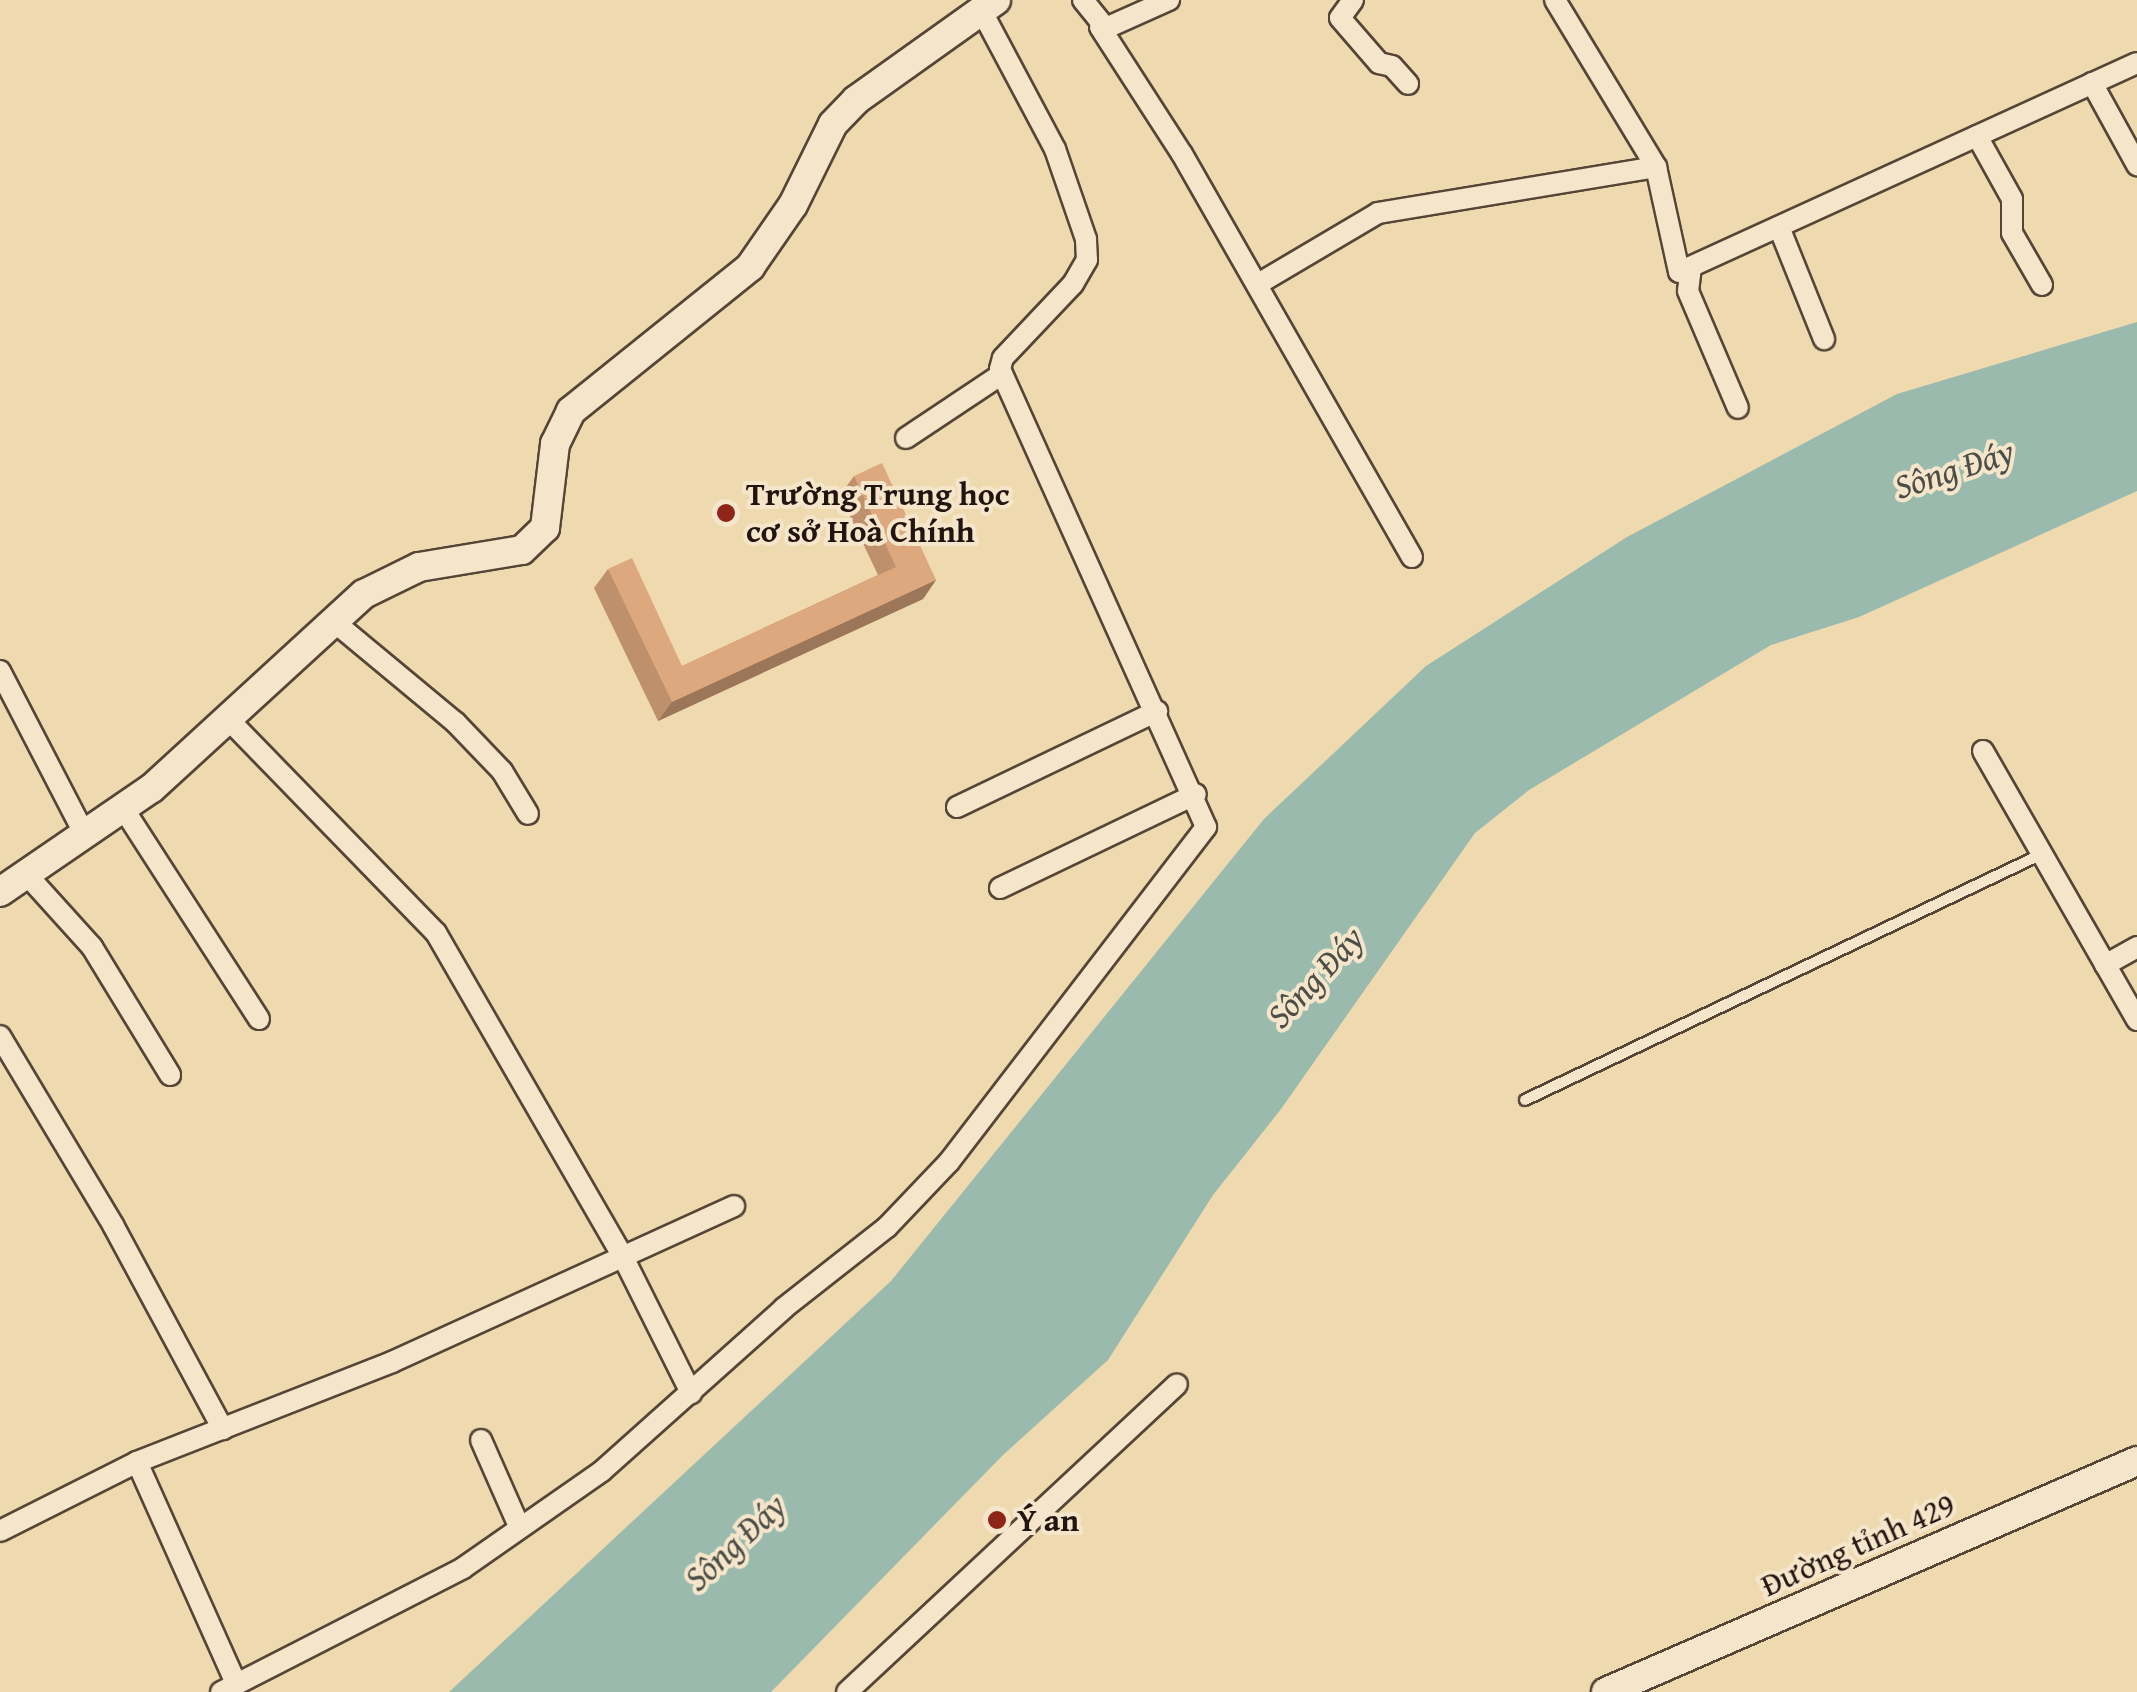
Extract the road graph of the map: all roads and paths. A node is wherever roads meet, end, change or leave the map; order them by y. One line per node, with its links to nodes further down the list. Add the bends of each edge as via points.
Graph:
1 (1083, 0): 6 (street)
2 (1169, 0): 6 (street)
3 (1353, 0): 8 (street, via 1340,18)
4 (1554, 0): 12 (street)
5 (988, 5): 18 (street, via 1056,149 1087,260 1003,358); 22 (street, via 856,100 833,124 793,204 750,267 571,410 555,444 545,528 522,550 420,568 364,594)
6 (1100, 27): 15 (street)
7 (2137, 63): 9 (street)
8 (1408, 84)
9 (2092, 84): 10 (street); 11 (street)
10 (1977, 136): 13 (street); 16 (street, via 2012,199 2012,232)
11 (2137, 165)
12 (1656, 167): 14 (street, via 1680,272); 15 (street, via 1378,213)
13 (1779, 227): 14 (street); 17 (street)
14 (1691, 267): 19 (street, via 1688,290)
15 (1258, 284): 21 (street)
16 (2042, 285)
17 (1824, 338)
18 (1002, 374): 20 (street); 24 (street)
19 (1738, 408)
20 (906, 438)
21 (1412, 557)
22 (332, 620): 25 (street); 30 (street, via 455,722 502,771)
23 (0, 671): 31 (street)
24 (1157, 711): 27 (street); 28 (street)
25 (228, 720): 29 (street); 44 (street, via 436,933)
26 (1983, 751): 32 (street)
27 (1196, 794): 34 (street); 46 (street, via 1203,832 949,1162 887,1227)
28 (956, 807)
29 (123, 808): 31 (street); 38 (street)
30 (528, 814)
31 (85, 836): 33 (street)
32 (2042, 853): 37 (street); 42 (lane)
33 (27, 875): 35 (street); 41 (street, via 92,947)
34 (1000, 888)
35 (0, 892)
36 (2137, 948): 37 (street)
37 (2104, 964): 39 (street)
38 (260, 1019)
39 (2137, 1020)
40 (0, 1036): 47 (street, via 113,1224)
41 (170, 1076)
42 (1525, 1100)
43 (734, 1206): 44 (street)
44 (622, 1253): 46 (street); 47 (street, via 392,1362)
45 (1178, 1384): 54 (street)
46 (690, 1393): 51 (street, via 602,1471)
47 (223, 1429): 50 (street)
48 (481, 1440): 51 (street)
49 (2137, 1461): 55 (street, Đường tỉnh 429)
50 (137, 1462): 52 (street); 53 (street)
51 (519, 1526): 53 (street, via 428,1588)
52 (0, 1531)
53 (228, 1688)
54 (847, 1692)
55 (1606, 1692)

